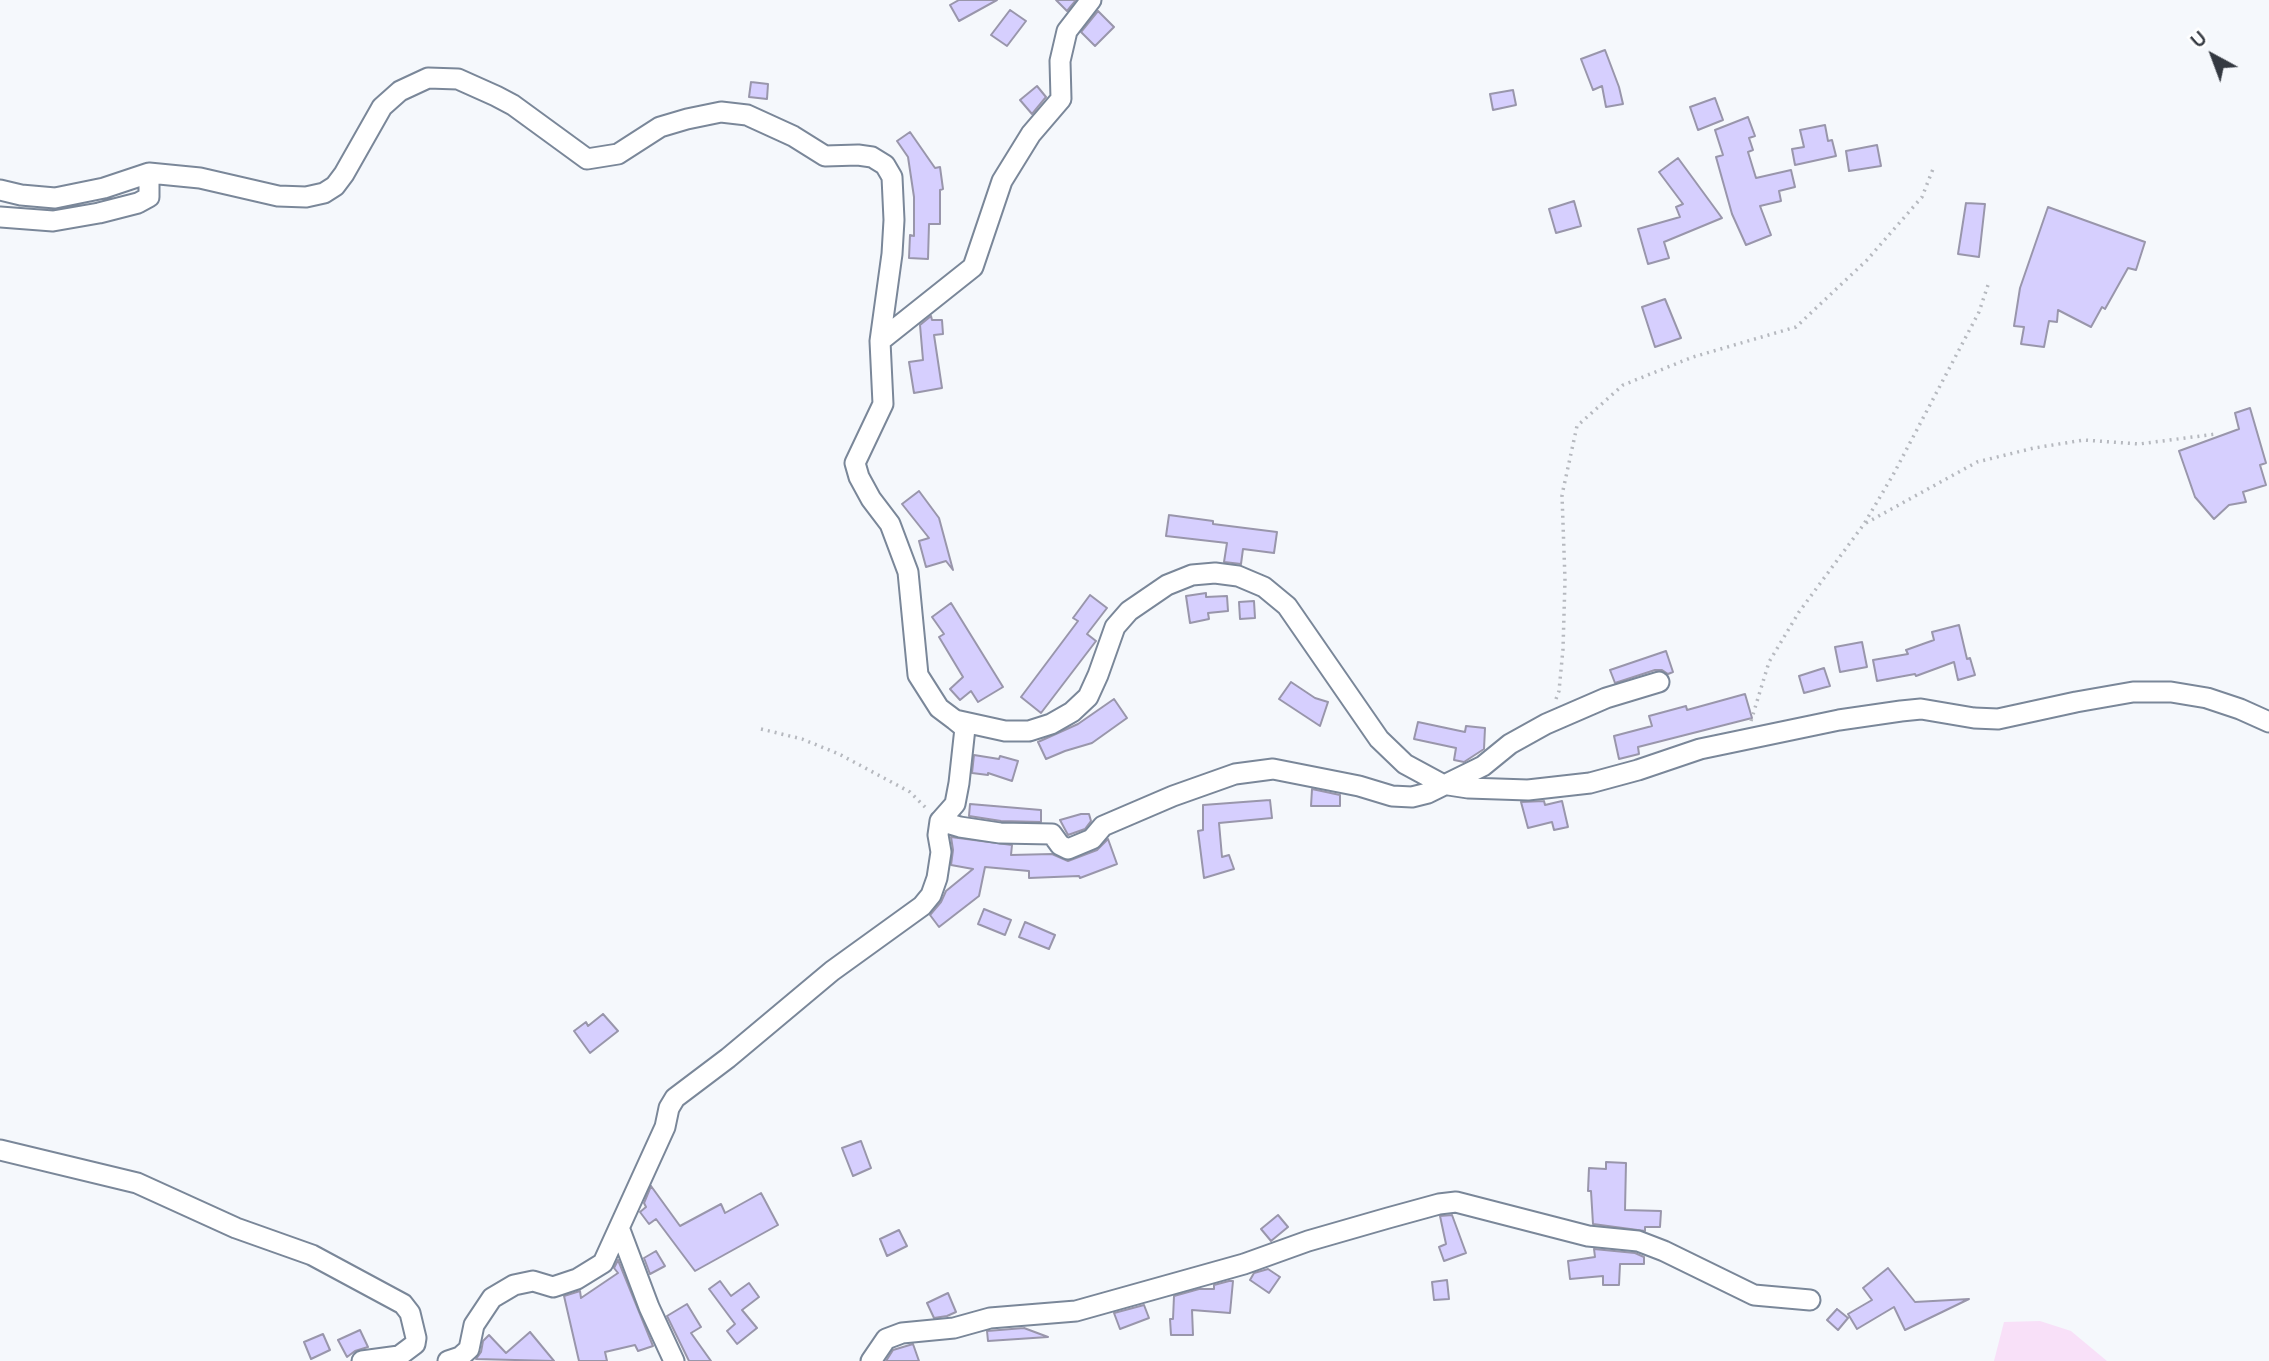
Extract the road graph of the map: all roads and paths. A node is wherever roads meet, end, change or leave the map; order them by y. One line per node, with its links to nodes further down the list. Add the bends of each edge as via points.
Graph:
1 (1091, 0): 7 (street, via 1067,31 1060,61 1061,99 1031,134 1002,181 973,267)
2 (1933, 169): 13 (path, via 1922,197 1904,218 1797,327 1693,357 1623,385 1577,426 1562,495 1565,580 1559,691)
3 (149, 173): 4 (street, via 55,198); 5 (street, via 149,197 138,204 53,221); 7 (street, via 200,178 278,196 324,193 344,174 382,107 400,91 428,78 458,79 513,105 587,159 618,154 660,127 687,119 722,112 747,115 825,156 858,155 885,165 892,177 894,219)
4 (0, 190)
5 (0, 216)
6 (1989, 282): 9 (path, via 1979,312)
7 (880, 341): 11 (street, via 883,404 855,463 870,499 890,524 908,572 918,675 939,708)
8 (2216, 434): 9 (path, via 2139,444 2084,440 1977,462)
9 (1864, 524): 15 (path, via 1799,612 1769,662)
10 (1659, 682): 13 (street)
11 (955, 720): 16 (street, via 1005,731 1030,731 1051,724 1088,697 1115,627 1129,611 1167,585 1192,575 1238,576 1265,587 1287,606 1379,739 1405,764); 17 (street, via 965,728 960,783 955,804)
12 (2269, 722): 15 (street, via 2207,698 2133,692 1998,719 1921,709)
13 (1546, 724): 16 (street, via 1483,766)
14 (761, 729): 17 (path, via 839,754 910,792)
15 (1745, 739): 16 (street, via 1562,788 1499,790)
16 (1442, 784): 17 (street, via 1412,797 1392,796 1263,769 1173,796 1103,826 1092,839 1068,849 1052,834 1000,833)
17 (940, 821): 19 (street, via 941,852 931,895 675,1098)
18 (0, 1150): 21 (street, via 137,1183 329,1263 410,1313 416,1338)
19 (620, 1230): 23 (street, via 603,1263 577,1279 553,1287 533,1281 514,1285 492,1298 474,1325 469,1349); 24 (street)
20 (1810, 1300): 25 (street, via 1754,1295 1638,1241 1588,1236 1456,1202 1076,1311 990,1318 954,1328 902,1333 886,1339)
21 (404, 1358): 22 (street)
22 (362, 1361)
23 (448, 1361)
24 (674, 1361)
25 (871, 1361)

